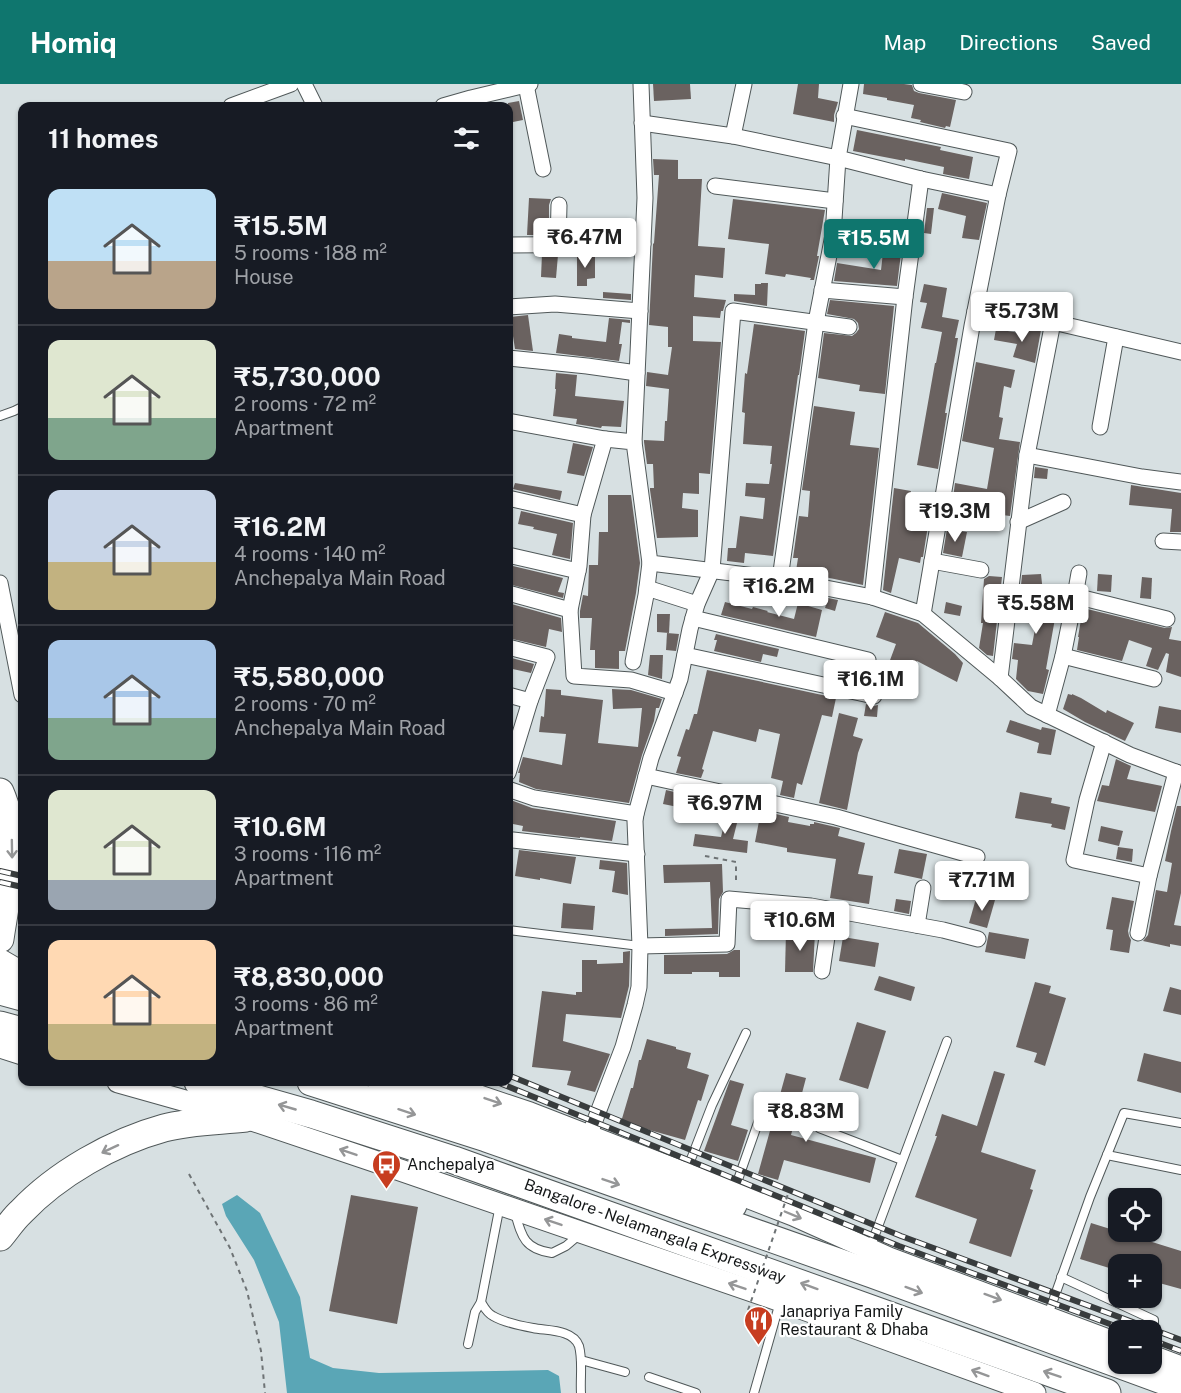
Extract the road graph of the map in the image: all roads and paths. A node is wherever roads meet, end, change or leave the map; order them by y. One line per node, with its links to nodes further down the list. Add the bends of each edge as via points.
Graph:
1 (291, 84): 10 (street)
2 (304, 84): 11 (street)
3 (640, 84): 14 (street)
4 (744, 84): 15 (street)
5 (850, 84): 13 (street)
6 (921, 84): 9 (street)
7 (528, 85): 8 (street); 17 (street)
8 (470, 91): 12 (street)
9 (964, 92)
10 (242, 102)
11 (313, 102)
12 (449, 102)
13 (844, 116): 16 (street); 20 (street, via 1009,151)
14 (642, 123): 15 (street); 25 (street)
15 (733, 136): 16 (street)
16 (838, 158): 18 (street); 21 (street)
17 (543, 170)
18 (921, 179): 20 (street); 29 (street)
19 (715, 186): 21 (street)
20 (998, 195): 32 (street)
21 (835, 201): 23 (street)
22 (559, 205): 27 (street)
23 (834, 226): 24 (street); 28 (street)
24 (898, 236)
25 (643, 244): 27 (street); 31 (street)
26 (513, 245): 27 (street)
27 (558, 245)
28 (822, 290): 29 (street); 33 (street)
29 (905, 297): 66 (street)
30 (513, 307): 31 (street, via 555,304)
31 (640, 311): 39 (street)
32 (975, 311): 34 (street); 55 (street)
33 (816, 322): 35 (street); 57 (street, via 733,311); 61 (street)
34 (1053, 322): 36 (street); 46 (street)
35 (849, 327)
36 (1116, 337): 37 (street); 43 (street)
37 (1181, 352)
38 (513, 358): 39 (street)
39 (637, 373): 45 (street)
40 (18, 409): 41 (lane)
41 (0, 416)
42 (513, 422): 44 (street)
43 (1100, 427)
44 (605, 439): 45 (street); 50 (street)
45 (634, 442): 56 (street)
46 (1027, 455): 47 (street); 51 (street)
47 (1181, 482)
48 (513, 499): 50 (street)
49 (1063, 502): 51 (street)
50 (584, 514): 59 (street)
51 (1018, 522): 77 (street)
52 (1162, 541): 53 (street)
53 (1181, 542)
54 (513, 556): 59 (street)
55 (932, 561): 58 (street); 69 (street)
56 (650, 562): 57 (street); 63 (street)
57 (712, 570): 61 (street); 68 (street)
58 (981, 570)
59 (578, 571): 67 (street)
60 (1079, 573): 65 (street)
61 (780, 579): 66 (street)
62 (0, 583): 76 (street)
63 (647, 588): 68 (street); 75 (street)
64 (513, 594): 67 (street)
65 (1075, 596): 70 (street); 73 (street)
66 (872, 597): 69 (street)
67 (570, 610): 79 (street, via 574,676 631,680)
68 (695, 611): 72 (street); 74 (street)
69 (923, 614): 77 (street)
70 (1167, 618)
71 (513, 648): 82 (street, via 547,657)
72 (685, 656): 79 (street); 81 (street)
73 (1063, 656): 78 (street); 83 (street)
74 (868, 660)
75 (633, 663)
76 (18, 675)
77 (1000, 678): 83 (street, via 1031,707)
78 (1154, 679)
79 (675, 693): 87 (street)
80 (513, 696): 82 (street)
81 (874, 696)
82 (530, 700): 85 (street)
83 (1047, 715): 84 (street)
84 (1104, 742): 86 (street); 95 (street, via 1074,860)
85 (513, 743)
86 (1178, 773): 95 (street)
87 (646, 776): 90 (street); 94 (street, via 836,817)
88 (513, 791): 90 (street, via 534,798)
89 (0, 792): 102 (highway, one-way to 102, via 9,823 12,859)
90 (636, 814): 92 (street)
91 (513, 840): 92 (street)
92 (636, 854): 104 (street)
93 (705, 855): 97 (path, via 736,862)
94 (977, 857)
95 (1149, 876): 101 (street)
96 (923, 888): 99 (street)
97 (736, 900): 98 (street); 104 (street, via 729,899 727,944)
98 (831, 910): 99 (street); 105 (street)
99 (917, 925): 103 (street)
100 (513, 931): 104 (lane)
101 (1138, 933)
102 (1, 934)
103 (978, 939)
104 (640, 946): 123 (street, via 635,1005)
105 (822, 971)
106 (7, 973): 107 (highway)
107 (18, 991)
108 (0, 1024): 109 (highway)
109 (18, 1030)
110 (746, 1033): 127 (lane)
111 (947, 1041): 125 (lane)
112 (0, 1047): 113 (street)
113 (18, 1053)
114 (132, 1086): 120 (street)
115 (212, 1086): 153 (highway, Bangalore - Nelamangala Expressway, one-way to 115, via 454,1160)
116 (324, 1086): 134 (highway, Bangalore - Nelamangala Expressway, one-way to 134)
117 (393, 1086): 134 (highway, via 746,1210)
118 (450, 1086): 123 (street, one-way to 123)
119 (766, 1100): 129 (lane)
120 (246, 1118): 131 (street, one-way to 120); 133 (highway, one-way to 133, via 165,1128 102,1153 42,1193)
121 (1181, 1123): 124 (lane, via 1124,1113)
122 (819, 1128): 125 (lane)
123 (589, 1136): 127 (street)
124 (1107, 1155): 126 (lane); 135 (lane)
125 (902, 1160): 134 (lane)
126 (1181, 1170)
127 (685, 1173): 129 (street)
128 (189, 1174): 148 (path, via 230,1248 247,1292 261,1351)
129 (734, 1192): 134 (street, one-way to 134, via 793,1215)
130 (788, 1194): 138 (path, bridge)
131 (507, 1207): 132 (street, one-way to 131); 132 (lane, via 529,1246 534,1248 552,1253); 137 (lane)
132 (583, 1232): 136 (street, one-way to 132)
133 (0, 1237)
134 (871, 1262): 139 (street, one-way to 139, via 889,1258); 147 (highway, Bangalore - Nelamangala Expressway, one-way to 147)
135 (1061, 1277): 139 (lane); 140 (lane)
136 (781, 1301): 151 (lane); 152 (street, one-way to 136)
137 (481, 1302): 142 (lane); 143 (lane, via 494,1317 575,1339)
138 (748, 1310)
139 (1047, 1317): 141 (street)
140 (1154, 1320)
141 (1108, 1340)
142 (468, 1344)
143 (580, 1360): 145 (lane); 149 (lane)
144 (1162, 1365): 147 (street)
145 (625, 1372)
146 (648, 1377): 150 (lane)
147 (1176, 1379)
148 (265, 1393)
149 (581, 1393)
150 (696, 1393)
151 (754, 1393)
152 (1035, 1393)
153 (1107, 1393)

